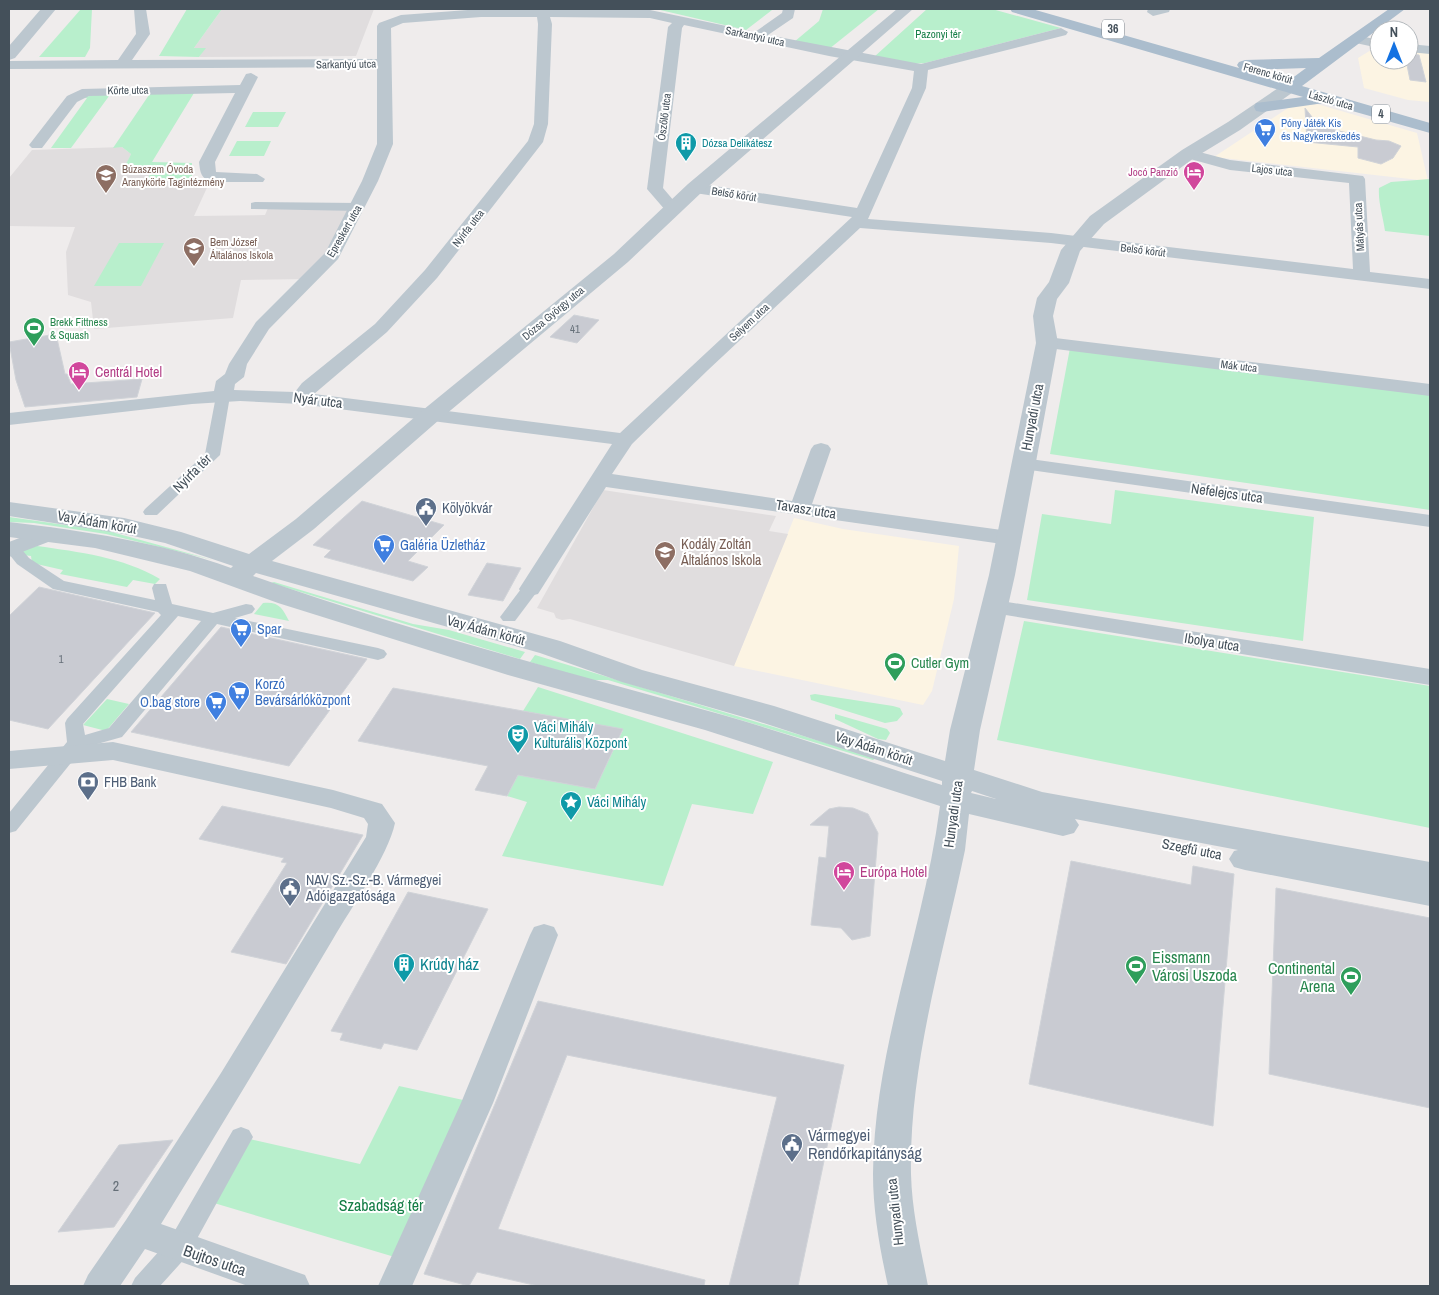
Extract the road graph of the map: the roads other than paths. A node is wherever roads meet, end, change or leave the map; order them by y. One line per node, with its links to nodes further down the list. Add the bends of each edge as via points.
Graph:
1 (49, 9): 16 (street)
2 (140, 9): 20 (street, via 143,34)
3 (789, 9): 13 (street, via 788,15)
4 (906, 9): 17 (street)
5 (1017, 9): 25 (main road, 36)
6 (1042, 9): 21 (main road, 36)
7 (1398, 9): 14 (main road, Hunyadi utca)
8 (460, 11): 10 (street, Sarkantyú utca); 18 (street, Sarkantyú utca, via 400,19 384,26)
9 (653, 11): 10 (street, Sarkantyú utca); 11 (street, Sarkantyú utca)
10 (542, 12): 47 (street, Nyírfa utca, via 545,24 541,124 535,142 431,274 381,328)
11 (681, 20): 13 (street, Sarkantyú utca); 39 (street, Ószőlő utca, via 675,27 655,189)
12 (1061, 32): 24 (street)
13 (757, 36): 17 (street, Sarkantyú utca)
14 (1356, 39): 15 (street); 19 (main road, Hunyadi utca)
15 (1369, 42)
16 (9, 55)
17 (851, 56): 24 (street); 36 (street, Dózsa György utca)
18 (383, 63): 23 (street, Sarkantyú utca); 38 (street, Epreskert utca, via 385,144)
19 (1324, 63): 21 (main road); 25 (main road, Hunyadi utca); 27 (main road, 4, via 1328,82)
20 (122, 64): 22 (street, Sarkantyú utca); 23 (street, Sarkantyú utca)
21 (1237, 64): 25 (main road, Ferenc körút / 36)
22 (9, 65)
23 (258, 65): 26 (street)
24 (921, 68): 40 (street, Selyem utca, via 919,88)
25 (1294, 85): 27 (main road); 28 (main road, László utca / 4); 29 (street, Hunyadi utca)
26 (245, 89): 32 (street, Körte utca, via 88,92 72,99); 34 (street, via 207,162 208,173 223,179)
27 (1356, 98): 30 (main road, László utca / 4)
28 (1331, 100): 29 (main road); 31 (main road, László utca / 4)
29 (1262, 107): 33 (street, Hunyadi utca)
30 (1430, 119)
31 (1430, 128)
32 (37, 145)
33 (1188, 154): 35 (street, Lajos utca, via 1230,165); 41 (street, Hunyadi utca, via 1097,220)
34 (257, 179)
35 (1356, 179): 42 (street, Mátyás utca)
36 (695, 188): 39 (street, Dózsa György utca); 40 (street, Belső körút)
37 (255, 206): 38 (street)
38 (358, 207): 46 (street, Epreskert utca, via 332,255 262,326 238,364 234,378 226,382)
39 (672, 208): 48 (street, Dózsa György utca, via 621,258)
40 (859, 218): 41 (street, Belső körút); 50 (street, Selyem utca)
41 (1077, 242): 42 (street, Belső körút); 44 (street, Hunyadi utca, via 1064,264 1059,283 1065,299 1062,319)
42 (1362, 276): 43 (street, Belső körút)
43 (1430, 284)
44 (1047, 343): 45 (street, Mák utca); 52 (street, Hunyadi utca)
45 (1430, 390)
46 (223, 396): 47 (street, Nyár utca); 49 (street, Nyár utca); 56 (street, Nyírfa tér, via 212,455)
47 (300, 398): 48 (street, Nyár utca)
48 (431, 415): 50 (street, Nyár utca); 58 (street, Dózsa György utca)
49 (9, 419)
50 (625, 440): 53 (street, Selyem utca, via 602,471)
51 (821, 450): 54 (street)
52 (1023, 464): 57 (street, Nefelejcs utca); 59 (street, Hunyadi utca)
53 (604, 478): 54 (street, Tavasz utca); 64 (street, Selyem utca, via 596,484)
54 (800, 508): 59 (street, Tavasz utca)
55 (9, 509): 61 (street, Vay Ádám körút, via 124,526 172,537)
56 (151, 512)
57 (1430, 521)
58 (305, 524): 61 (street, Dózsa György utca); 63 (street, via 295,558)
59 (1008, 538): 65 (street, Hunyadi utca)
60 (10, 542): 61 (street, Vay Ádám körút, via 48,534 95,540 198,565); 66 (street, via 23,561 59,585)
61 (242, 571): 63 (street, Vay Ádám körút); 74 (street, Vay Ádám körút, via 287,597 518,669 602,690 777,742)
62 (160, 588): 66 (street)
63 (331, 588): 74 (street, Vay Ádám körút, via 550,648 632,676 764,713)
64 (530, 589): 68 (street, Selyem utca)
65 (995, 607): 71 (street, Ibolya utca); 74 (street, Hunyadi utca, via 966,729)
66 (165, 609): 69 (street); 72 (street, via 170,616 74,723)
67 (246, 609): 69 (street)
68 (509, 617)
69 (212, 619): 70 (street); 72 (street, via 115,733)
70 (378, 654)
71 (1430, 677)
72 (73, 749): 73 (street); 75 (street); 80 (street, via 113,751 332,800 373,811 382,823 378,837 232,1082)
73 (9, 760)
74 (957, 788): 76 (street, Szegfű utca); 77 (street, Szegfű utca, via 1022,817); 86 (street, Hunyadi utca, via 949,848 908,1023 894,1110 890,1173 900,1259)
75 (9, 826)
76 (1430, 874)
77 (1430, 894)
78 (544, 935): 85 (street, via 477,1103)
79 (241, 1137): 81 (street)
80 (138, 1231): 81 (street, Bujtos utca); 82 (street)
81 (180, 1247): 83 (street); 84 (street, Bujtos utca)
82 (100, 1286)
83 (144, 1286)
84 (293, 1286)
85 (395, 1286)
86 (908, 1286)

